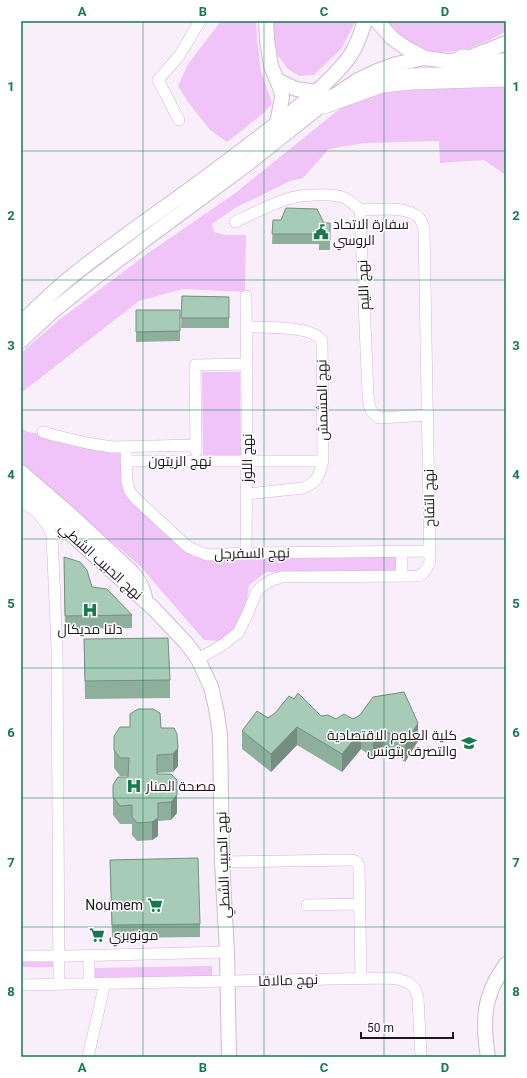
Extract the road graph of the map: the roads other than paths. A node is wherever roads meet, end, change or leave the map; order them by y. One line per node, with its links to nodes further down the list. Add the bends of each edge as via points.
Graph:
1 (200, 21): 12 (street, via 179,56 158,80)
2 (266, 21): 10 (street, via 268,52)
3 (365, 21): 11 (street, via 355,49)
4 (377, 21): 6 (street, via 392,38)
5 (506, 43): 7 (street)
6 (425, 58): 7 (street); 11 (street, via 377,71)
7 (464, 60): 8 (highway)
8 (506, 65)
9 (506, 76): 11 (highway, via 382,82)
10 (277, 80): 11 (street); 13 (street, via 282,97)
11 (320, 98): 13 (street); 19 (street, via 250,162 93,279)
12 (178, 120)
13 (277, 124): 17 (street, via 81,269)
14 (360, 210): 15 (street, via 343,197 308,196 288,198); 21 (street, نهج التفاح, via 412,212 423,224); 21 (street, نهج الليم, via 369,408 380,418)
15 (235, 222)
16 (246, 296): 18 (street, نهج اللوز)
17 (21, 323)
18 (247, 327): 20 (street, نهج اللوز); 28 (street, نهج المشمش, via 307,331 317,335 322,341)
19 (21, 341)
20 (247, 364): 23 (street, via 195,365); 27 (street, نهج اللوز)
21 (428, 415): 33 (street, نهج التفاح)
22 (43, 432): 24 (street, نهج الزيتون, via 87,443)
23 (196, 445): 24 (street, نهج الزيتون); 26 (street)
24 (126, 447): 25 (street)
25 (126, 461): 26 (street, نهج الزيتون); 35 (street, نهج السفرجل, via 130,492 188,547 207,554)
26 (196, 461): 27 (street, نهج الزيتون)
27 (246, 461): 28 (street, نهج المشمش); 31 (street, نهج اللوز)
28 (323, 461): 31 (street, via 318,478 311,485)
29 (21, 472): 37 (street, via 132,572 143,588)
30 (21, 489): 37 (street, نهج الحبيب الشطي)
31 (247, 494): 35 (street, نهج اللوز)
32 (21, 500): 45 (street, via 37,512 52,536 57,648)
33 (430, 551): 34 (street, نهج السفرجل); 36 (street, نهج التفاح, via 430,562 422,574)
34 (402, 552): 35 (street, نهج السفرجل); 36 (street)
35 (246, 553)
36 (401, 576): 38 (street, نهج التفاح, via 281,577 270,581 256,593 238,633)
37 (146, 602): 38 (street, نهج الحبيب الشطي, via 188,644)
38 (198, 659): 39 (street, نهج الحبيب الشطي, via 210,687 220,735)
39 (222, 862): 40 (street, via 354,860 359,867); 42 (street, نهج الحبيب الشطي)
40 (360, 904): 41 (street); 47 (street)
41 (307, 905)
42 (227, 952): 43 (street); 48 (street, نهج الحبيب الشطي)
43 (89, 955): 45 (street); 51 (street)
44 (21, 956): 45 (street)
45 (59, 956): 50 (street)
46 (506, 964): 56 (street, via 489,995 486,1017)
47 (361, 978): 48 (street, نهج مالاقا); 55 (street, نهج مالاقا, via 398,979 409,983 415,989 418,998)
48 (228, 982): 49 (street, نهج مالاقا); 54 (street, نهج الحبيب الشطي)
49 (104, 983): 51 (street, نهج مالاقا); 53 (street)
50 (59, 984): 51 (street, نهج مالاقا); 52 (street, نهج مالاقا)
51 (89, 984)
52 (21, 985)
53 (88, 1057)
54 (229, 1057)
55 (421, 1057)
56 (488, 1057)

